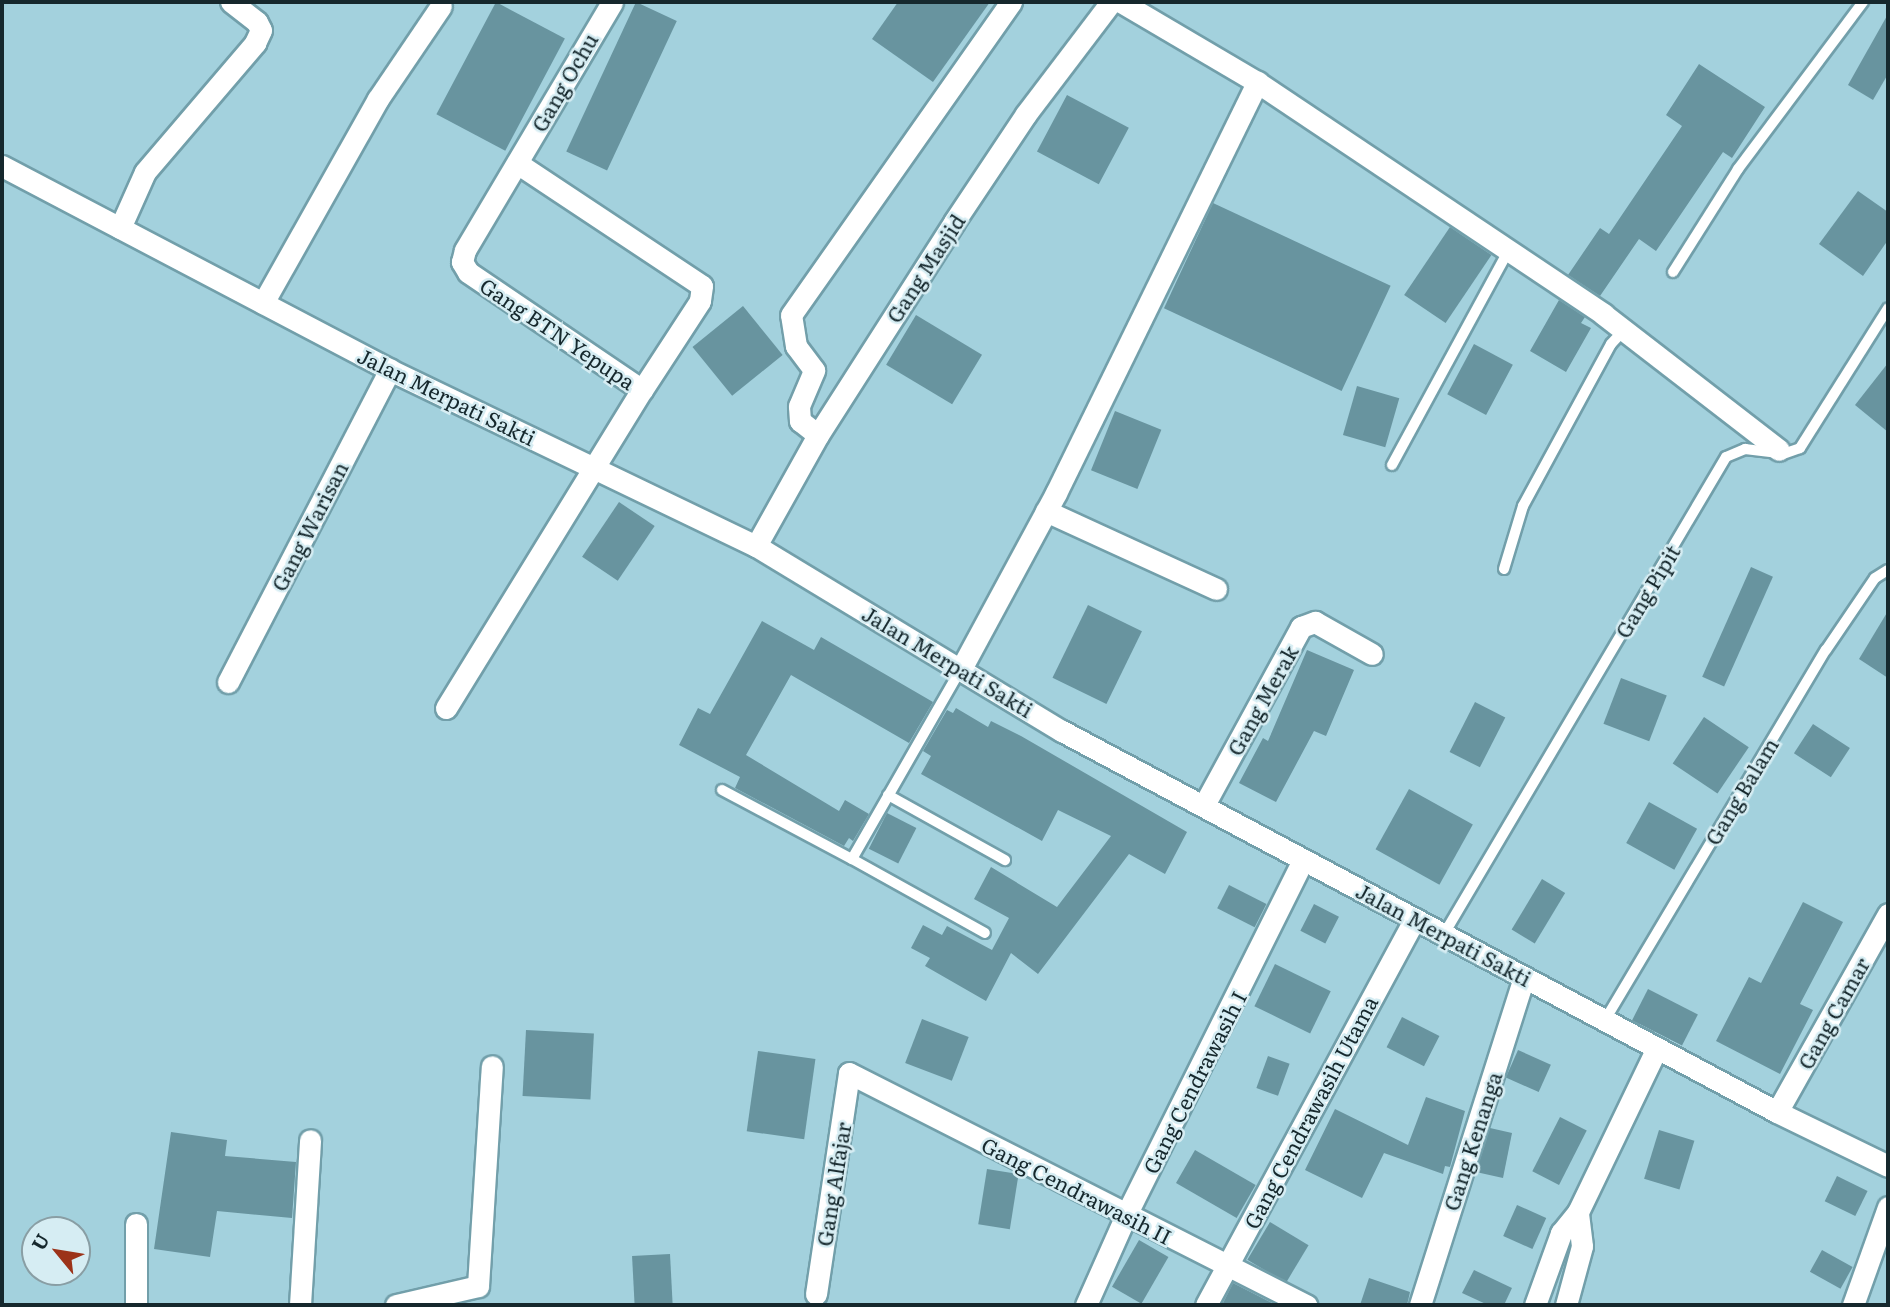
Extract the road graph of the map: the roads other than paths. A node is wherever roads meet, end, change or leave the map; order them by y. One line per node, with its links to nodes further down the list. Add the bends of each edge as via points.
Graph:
1 (231, 2): 11 (street, via 257,22 261,30 255,43 145,172)
2 (612, 2): 9 (street, Gang Ochu)
3 (1011, 2): 19 (street, via 791,315 796,346 814,370 799,406 800,421)
4 (1111, 2): 19 (street, Gang Masjid, via 1026,114)
5 (1121, 2): 8 (street)
6 (1863, 2): 13 (lane, via 1738,169)
7 (441, 5): 14 (street, via 371,110)
8 (1257, 82): 12 (street); 23 (street)
9 (517, 163): 18 (street, Gang BTN Yepupa, via 462,262 468,272); 18 (street, via 702,286 700,300)
10 (2, 166): 11 (street, Jalan Merpati Sakti)
11 (120, 228): 14 (street, Jalan Merpati Sakti)
12 (1508, 251): 16 (street); 21 (lane)
13 (1673, 272)
14 (263, 303): 17 (street, Jalan Merpati Sakti)
15 (1888, 308): 20 (lane, Gang Pipit, via 1800,448 1783,454)
16 (1623, 331): 20 (street); 25 (lane, via 1611,344 1523,506)
17 (390, 370): 22 (street, Jalan Merpati Sakti); 30 (street, Gang Warisan)
18 (642, 390): 22 (street, Gang BTN Yepupa)
19 (818, 435): 24 (street, Gang Masjid)
20 (1779, 450): 41 (lane, Gang Pipit, via 1737,450 1726,457)
21 (1392, 465)
22 (594, 466): 24 (street, Jalan Merpati Sakti); 31 (street, Gang BTN Yepupa)
23 (1046, 511): 27 (street); 29 (street)
24 (756, 546): 29 (street, Jalan Merpati Sakti)
25 (1504, 569)
26 (1888, 570): 43 (lane, Gang Balam, via 1875,578 1826,650)
27 (1216, 589)
28 (1372, 654): 34 (street, Gang Merak, via 1315,622 1301,627)
29 (961, 667): 33 (lane); 34 (street, Jalan Merpati Sakti, via 1062,731)
30 (228, 682)
31 (446, 708)
32 (722, 790): 35 (lane)
33 (888, 795): 35 (lane); 36 (lane)
34 (1204, 805): 37 (street, Jalan Merpati Sakti)
35 (852, 859): 40 (lane)
36 (1005, 860)
37 (1303, 860): 39 (street, Jalan Merpati Sakti); 52 (street, Gang Cendrawasih I)
38 (1888, 914): 47 (street, Gang Camar)
39 (1415, 919): 41 (street, Jalan Merpati Sakti); 54 (street, Gang Cendrawasih Utama)
40 (985, 933)
41 (1444, 934): 42 (street, Jalan Merpati Sakti)
42 (1524, 977): 43 (street, Jalan Merpati Sakti); 62 (street, Gang Kenanga)
43 (1605, 1020): 44 (street, Jalan Merpati Sakti)
44 (1657, 1048): 47 (street, Jalan Merpati Sakti); 51 (street)
45 (492, 1066): 58 (street, via 478,1286)
46 (849, 1073): 52 (street, Gang Cendrawasih II); 55 (street, Gang Alfajar)
47 (1777, 1112): 49 (street, Jalan Merpati Sakti)
48 (310, 1140): 57 (street)
49 (1888, 1166)
50 (1888, 1207): 65 (street)
51 (1578, 1212): 63 (street, via 1561,1233); 64 (street, via 1582,1246)
52 (1126, 1216): 54 (street, Gang Cendrawasih II); 59 (street, Gang Cendrawasih I)
53 (136, 1224): 56 (street)
54 (1228, 1264): 60 (street, Gang Cendrawasih Utama); 61 (street, Gang Cendrawasih II)
55 (816, 1294)
56 (136, 1305)
57 (300, 1305)
58 (396, 1305)
59 (1086, 1305)
60 (1206, 1305)
61 (1306, 1305)
62 (1420, 1305)
63 (1535, 1305)
64 (1566, 1305)
65 (1853, 1305)

